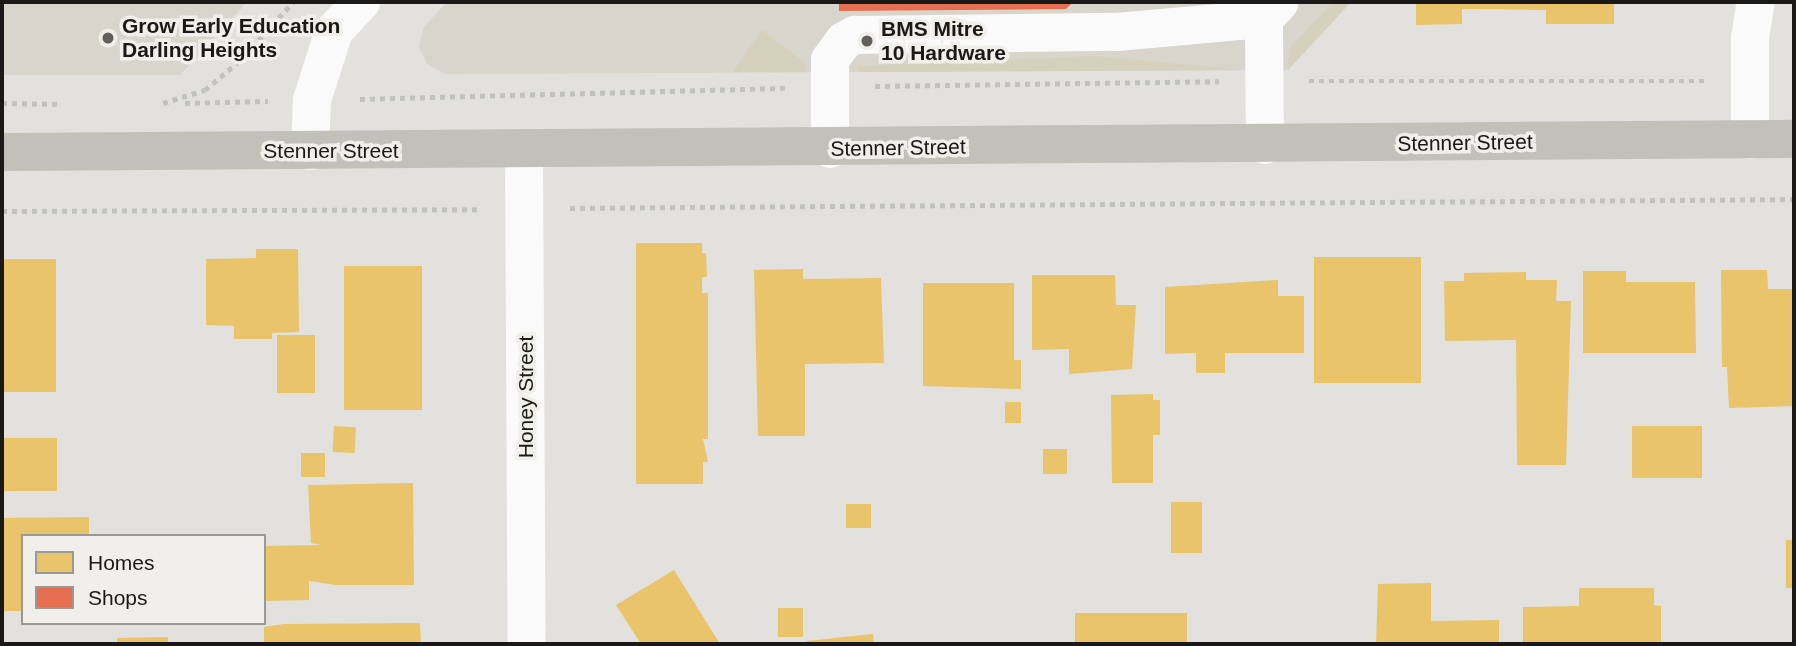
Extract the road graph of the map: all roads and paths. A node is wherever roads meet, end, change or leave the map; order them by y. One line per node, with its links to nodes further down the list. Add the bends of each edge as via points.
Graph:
1 (293, 2): 12 (path, via 238,62 205,90)
2 (361, 2): 8 (street, via 334,31)
3 (1756, 2): 6 (street)
4 (1272, 10): 5 (street); 7 (street, via 1117,32 855,35 835,49)
5 (1264, 81): 6 (path); 7 (path); 15 (street)
6 (1751, 81): 14 (street)
7 (829, 87): 8 (path); 16 (street)
8 (312, 100): 12 (path); 18 (street)
9 (2, 103): 10 (path)
10 (74, 103)
11 (151, 103): 12 (path)
12 (163, 103)
13 (1794, 139): 14 (main road, Stenner Street)
14 (1751, 140): 15 (main road, Stenner Street)
15 (1265, 145): 16 (main road, Stenner Street)
16 (830, 149): 17 (main road, Stenner Street)
17 (524, 150): 18 (main road, Stenner Street); 21 (street, Honey Street)
18 (310, 151): 19 (main road, Stenner Street)
19 (2, 152)
20 (1794, 199): 21 (path)
21 (525, 208): 22 (path); 23 (street, Honey Street)
22 (2, 211)
23 (527, 644)

